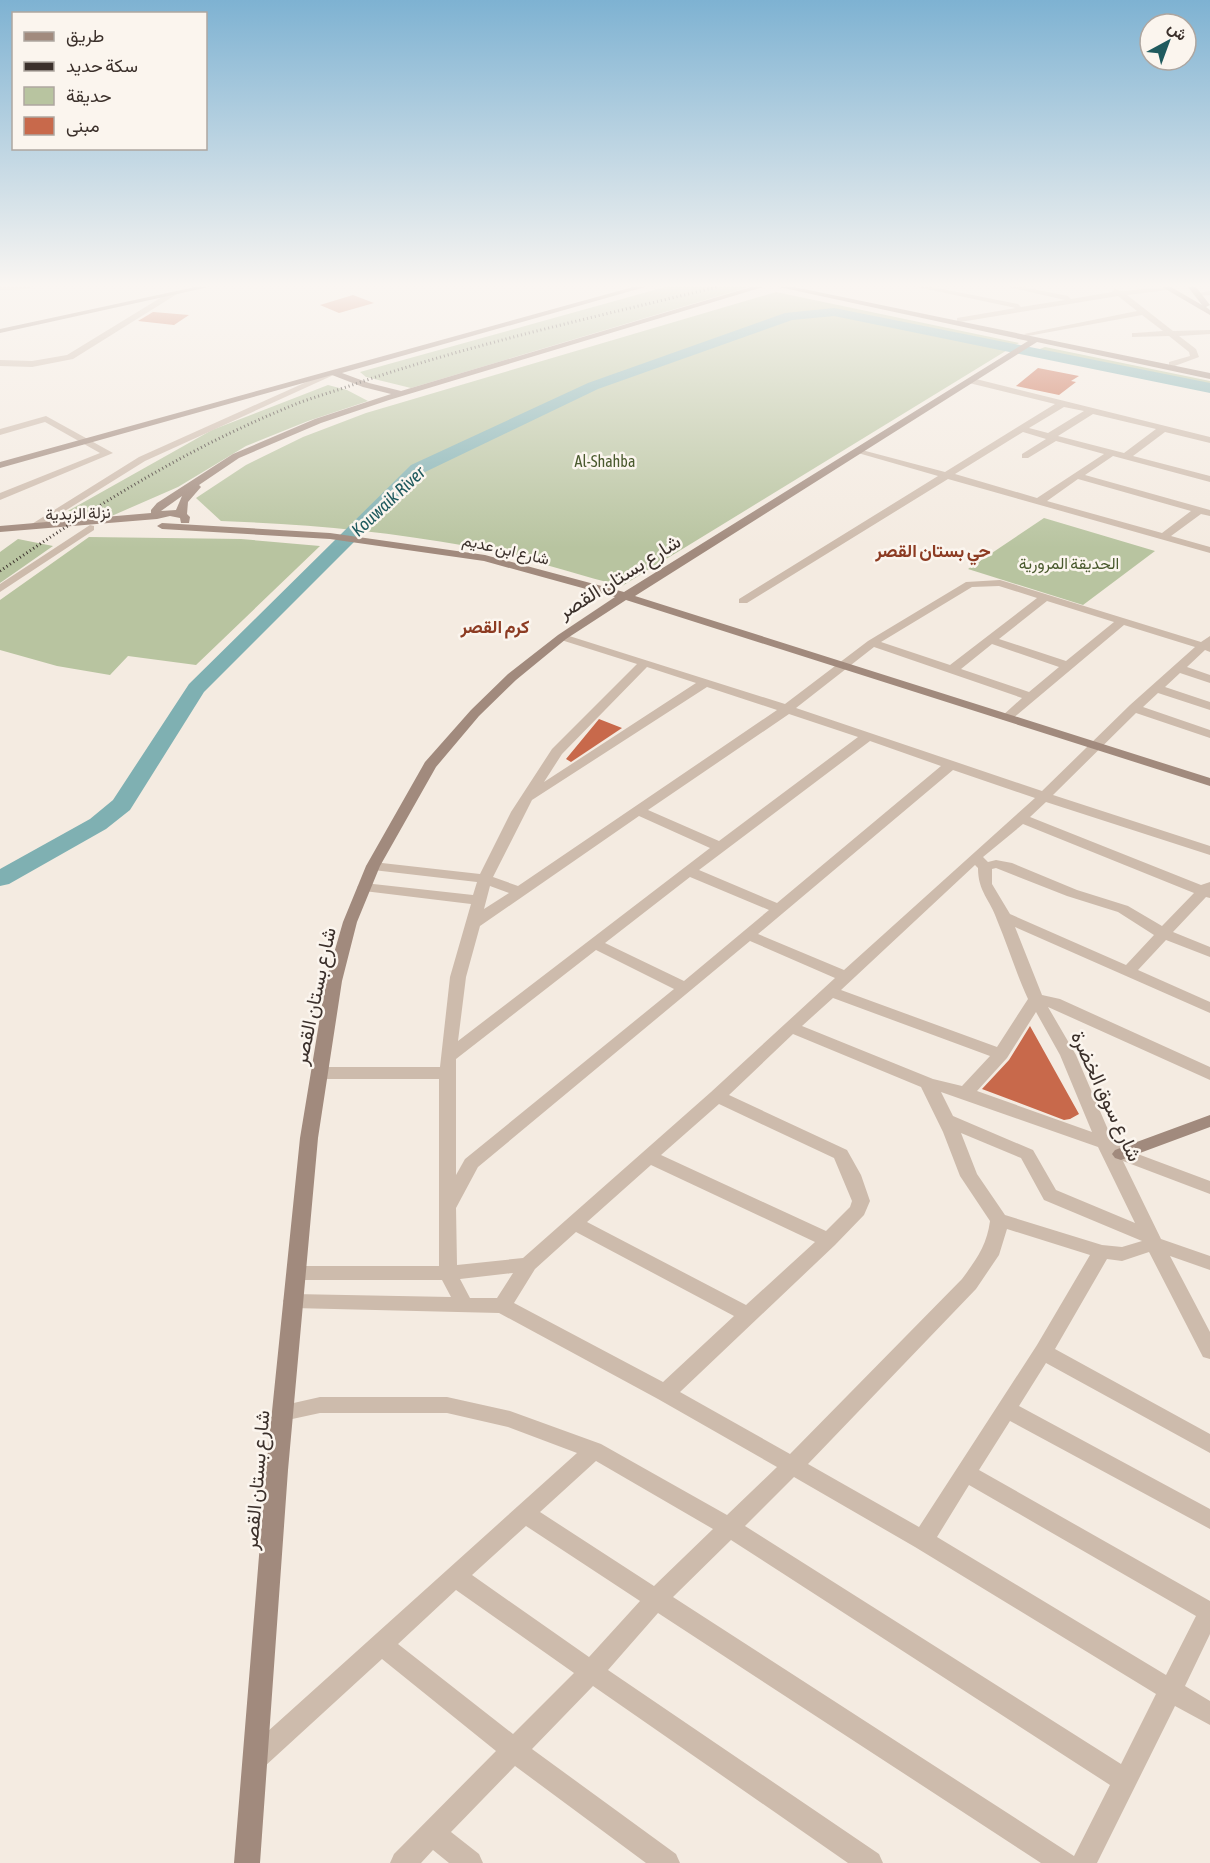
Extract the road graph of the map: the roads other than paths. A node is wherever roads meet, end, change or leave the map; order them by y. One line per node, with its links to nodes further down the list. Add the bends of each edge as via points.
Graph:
1 (331, 374): 11 (main road)
2 (332, 374): 13 (street)
3 (337, 374): 8 (main road)
4 (471, 374): 9 (main road)
5 (473, 374): 9 (main road)
6 (983, 374): 7 (main road, شارع بستان القصر)
7 (972, 381): 12 (street); 23 (main road, شارع بستان القصر)
8 (366, 385): 9 (main road); 10 (main road)
9 (405, 394): 10 (main road)
10 (387, 399): 35 (main road, via 311,426 235,462 189,493 182,504); 36 (main road, via 308,425 236,456 161,505 156,510)
11 (227, 404): 13 (street); 22 (main road)
12 (1062, 404): 14 (street); 18 (street)
13 (248, 411): 27 (street)
14 (1091, 411): 15 (street); 16 (street)
15 (1103, 414): 16 (street, via 1088,422); 17 (street)
16 (1076, 420): 20 (street)
17 (1164, 428): 21 (street); 26 (street)
18 (1021, 429): 20 (street); 29 (street)
19 (0, 432): 22 (street, via 46,419)
20 (1051, 437): 24 (street); 25 (street)
21 (1210, 440)
22 (84, 441): 27 (street); 28 (main road)
23 (861, 451): 29 (street); 44 (main road, شارع بستان القصر)
24 (1112, 453): 26 (street); 30 (street)
25 (1025, 456)
26 (1125, 457): 31 (street)
27 (121, 458): 32 (street); 37 (street)
28 (0, 465)
29 (946, 476): 33 (street); 46 (street)
30 (1077, 476): 33 (street); 34 (street)
31 (1210, 479)
32 (0, 497)
33 (1038, 501): 41 (street)
34 (1205, 512): 41 (street)
35 (183, 515): 36 (main road, via 184,521 178,525); 39 (main road)
36 (158, 521): 37 (main road, نزلة الزبدية); 38 (main road, نزلة الزبدية); 39 (main road)
37 (32, 526): 40 (main road, نزلة الزبدية)
38 (90, 528): 40 (main road, نزلة الزبدية); 43 (street)
39 (242, 529): 44 (main road, شارع ابن عديم, via 378,541 485,558)
40 (0, 531)
41 (1163, 537): 42 (street)
42 (1210, 550)
43 (0, 589)
44 (625, 596): 48 (main road, شارع بستان القصر); 53 (main road, شارع ابن عديم)
45 (1045, 597): 47 (street); 49 (street); 50 (street, via 1000,583 970,584)
46 (743, 601)
47 (1123, 620): 51 (street); 54 (street)
48 (562, 637): 52 (street); 77 (main road, شارع بستان القصر, via 512,677 430,765)
49 (991, 640): 54 (street); 55 (street)
50 (873, 644): 53 (street); 55 (street)
51 (1208, 645): 56 (street)
52 (645, 662): 58 (street); 71 (street, via 557,752)
53 (846, 666): 63 (street); 64 (main road, شارع ابن عديم)
54 (1068, 666): 60 (street)
55 (953, 669): 60 (street)
56 (1178, 669): 57 (street); 59 (street)
57 (1210, 679)
58 (706, 682): 63 (street); 71 (street)
59 (1156, 688): 61 (street); 62 (street)
60 (1032, 697): 64 (street)
61 (1210, 706)
62 (1134, 708): 65 (street); 67 (street)
63 (786, 709): 66 (street); 72 (street)
64 (1007, 717): 67 (main road, شارع ابن عديم)
65 (1210, 734)
66 (867, 737): 68 (street); 74 (street)
67 (1097, 746): 69 (main road, شارع ابن عديم); 70 (street)
68 (950, 765): 70 (street); 84 (street)
69 (1210, 782)
70 (1042, 797): 73 (street); 75 (street)
71 (525, 800): 79 (street)
72 (637, 810): 74 (street); 82 (street)
73 (1021, 818): 76 (street); 81 (street)
74 (720, 847): 78 (street)
75 (1210, 851)
76 (980, 862): 85 (street, شارع سوق الخضرة, via 985,884); 87 (street, via 1007,866 1123,909); 92 (street)
77 (373, 866): 79 (street); 80 (main road, شارع بستان القصر)
78 (689, 871): 84 (street); 89 (street)
79 (485, 879): 82 (street); 83 (street)
80 (364, 887): 83 (street); 100 (main road, شارع بستان القصر, via 334,981)
81 (1208, 890): 87 (street)
82 (520, 892): 86 (street)
83 (478, 900): 86 (street)
84 (779, 909): 88 (street)
85 (1004, 917): 91 (street); 95 (street, شارع سوق الخضرة)
86 (471, 925): 99 (street, via 458,977)
87 (1164, 934): 90 (street); 91 (street)
88 (748, 936): 92 (street); 93 (street)
89 (593, 943): 93 (street); 99 (street)
90 (1210, 952)
91 (1128, 972): 96 (street)
92 (845, 976): 94 (street)
93 (685, 987): 111 (street, via 471,1163)
94 (830, 991): 97 (street); 98 (street)
95 (1035, 999): 98 (street); 101 (street, via 1054,1003); 107 (street, شارع سوق الخضرة, via 1068,1055)
96 (1210, 1008)
97 (790, 1027): 102 (street); 104 (street)
98 (1001, 1054): 103 (street)
99 (449, 1065): 100 (street); 111 (street)
100 (319, 1073): 119 (main road, شارع بستان القصر)
101 (1210, 1074)
102 (928, 1083): 103 (street); 105 (street)
103 (966, 1093): 107 (street)
104 (717, 1096): 109 (street); 114 (street, via 841,1154 861,1201 858,1210)
105 (946, 1120): 112 (street, via 969,1176); 115 (street, via 1027,1154 1050,1195)
106 (1210, 1121): 108 (main road)
107 (1105, 1143): 108 (street); 115 (street, شارع سوق الخضرة)
108 (1121, 1154): 110 (street)
109 (649, 1157): 113 (street); 114 (street)
110 (1210, 1188)
111 (448, 1208): 120 (street)
112 (999, 1220): 116 (street); 132 (street, via 990,1255 969,1284)
113 (576, 1224): 118 (street); 124 (street)
114 (828, 1240): 124 (street)
115 (1152, 1240): 116 (street, via 1122,1254); 117 (street); 125 (street, شارع سوق الخضرة)
116 (1102, 1252): 126 (street)
117 (1210, 1263)
118 (528, 1264): 120 (street); 123 (street)
119 (296, 1273): 120 (street); 121 (main road, شارع بستان القصر)
120 (448, 1273): 122 (street)
121 (293, 1301): 122 (street); 129 (main road, شارع بستان القصر)
122 (464, 1304): 123 (street)
123 (502, 1306): 127 (street)
124 (747, 1314): 127 (street)
125 (1210, 1351)
126 (1043, 1352): 128 (street); 130 (street)
127 (665, 1393): 132 (street)
128 (1007, 1409): 133 (street); 135 (street)
129 (283, 1413): 131 (street, via 320,1405 447,1406 510,1419); 146 (main road, شارع بستان القصر)
130 (1210, 1444)
131 (594, 1450): 134 (street); 136 (street)
132 (793, 1465): 136 (street); 137 (street)
133 (966, 1473): 137 (street); 140 (street)
134 (525, 1514): 138 (street); 139 (street)
135 (1210, 1520)
136 (729, 1527): 139 (street); 147 (street)
137 (923, 1540): 143 (street)
138 (456, 1576): 141 (street); 142 (street)
139 (657, 1598): 142 (street); 154 (street)
140 (1210, 1611): 143 (street)
141 (381, 1644): 145 (street); 146 (street)
142 (591, 1672): 145 (street); 153 (street)
143 (1170, 1691): 144 (street); 147 (street)
144 (1210, 1714)
145 (514, 1750): 148 (street); 152 (street)
146 (255, 1759): 149 (main road, شارع بستان القصر)
147 (1126, 1781): 155 (street)
148 (432, 1834): 150 (street); 151 (street)
149 (247, 1863)
150 (403, 1863)
151 (470, 1863)
152 (667, 1863)
153 (870, 1863)
154 (1064, 1863)
155 (1084, 1863)

